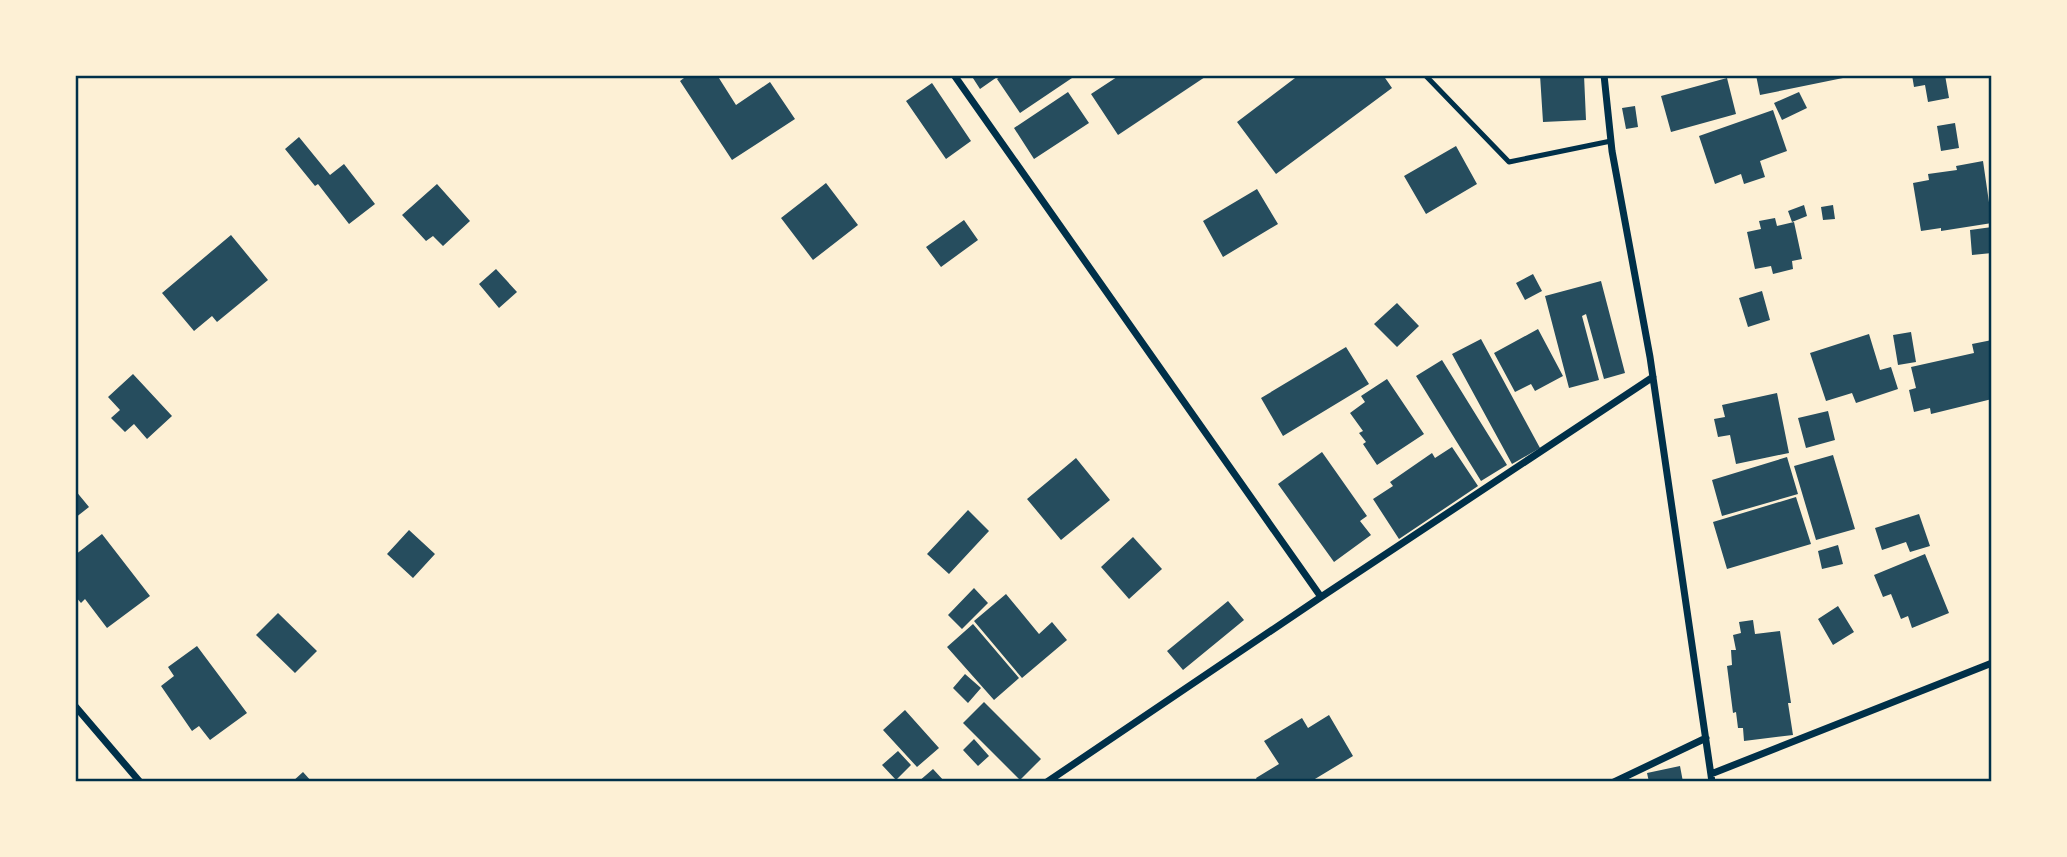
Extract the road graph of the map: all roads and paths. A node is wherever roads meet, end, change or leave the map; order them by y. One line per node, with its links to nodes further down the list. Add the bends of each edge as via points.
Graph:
1 (954, 75): 6 (street)
2 (1425, 75): 4 (lane, via 1509,162)
3 (1604, 75): 4 (street)
4 (1611, 141): 5 (street)
5 (1653, 377): 6 (street); 9 (street)
6 (1321, 597): 12 (street)
7 (1992, 663): 10 (street)
8 (75, 706): 11 (street)
9 (1706, 738): 10 (street); 13 (street)
10 (1711, 778)
11 (141, 782)
12 (1047, 782)
13 (1614, 782)

